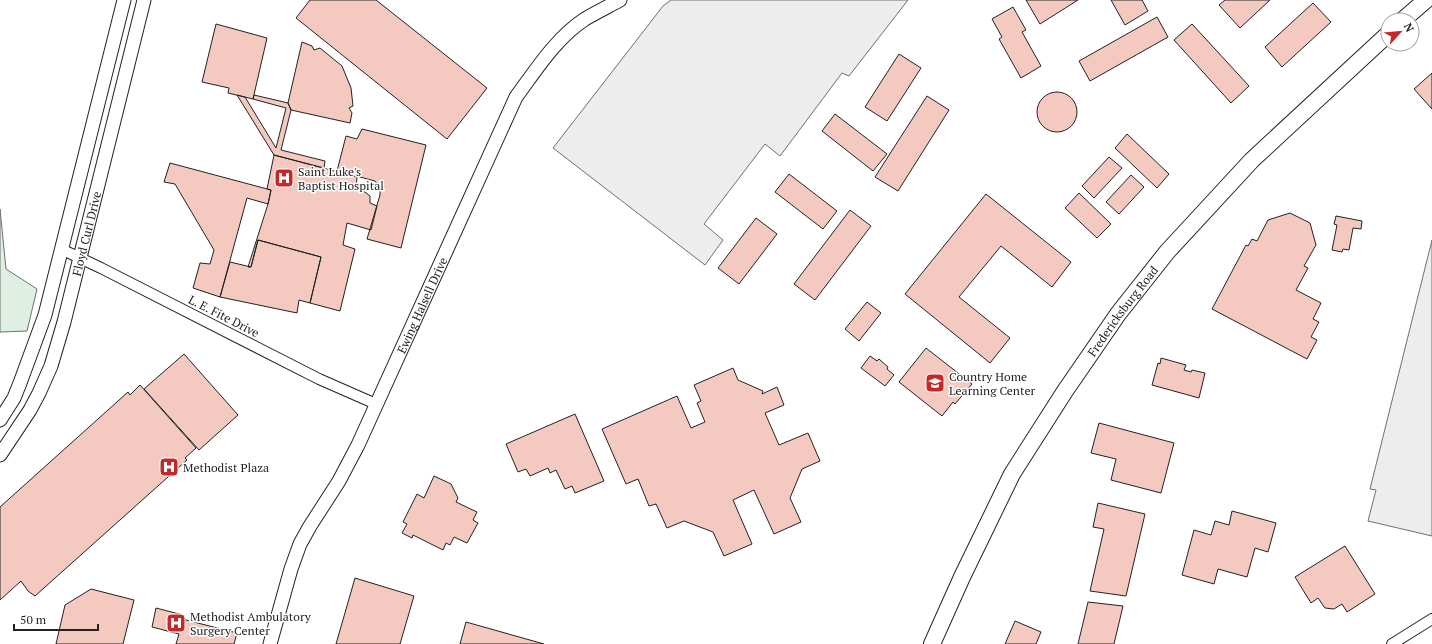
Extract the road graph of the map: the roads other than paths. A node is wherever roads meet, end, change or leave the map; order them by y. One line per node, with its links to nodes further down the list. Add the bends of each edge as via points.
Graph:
1 (124, 0): 7 (street, Floyd Curl Drive)
2 (144, 0): 8 (street, Floyd Curl Drive)
3 (620, 0): 11 (street, Ewing Halsell Drive, via 584,20 569,32 538,66 516,97)
4 (1426, 0): 5 (main road)
5 (1413, 12)
6 (1380, 41): 16 (main road, Fredericksburg Road, via 1252,160 1172,246 1118,314 1012,474)
7 (61, 249): 8 (street, L. E. Fite Drive); 9 (street, Floyd Curl Drive, via 45,315)
8 (79, 257): 10 (street, Floyd Curl Drive, via 64,322 51,366); 11 (street, L. E. Fite Drive, via 319,379)
9 (20, 383): 10 (street); 12 (street, Floyd Curl Drive)
10 (39, 393): 13 (street, Floyd Curl Drive)
11 (376, 404): 15 (street, Ewing Halsell Drive, via 348,465 300,544)
12 (0, 420)
13 (0, 455)
14 (1432, 619): 17 (street)
15 (270, 644)
16 (932, 644)
17 (1392, 644)

